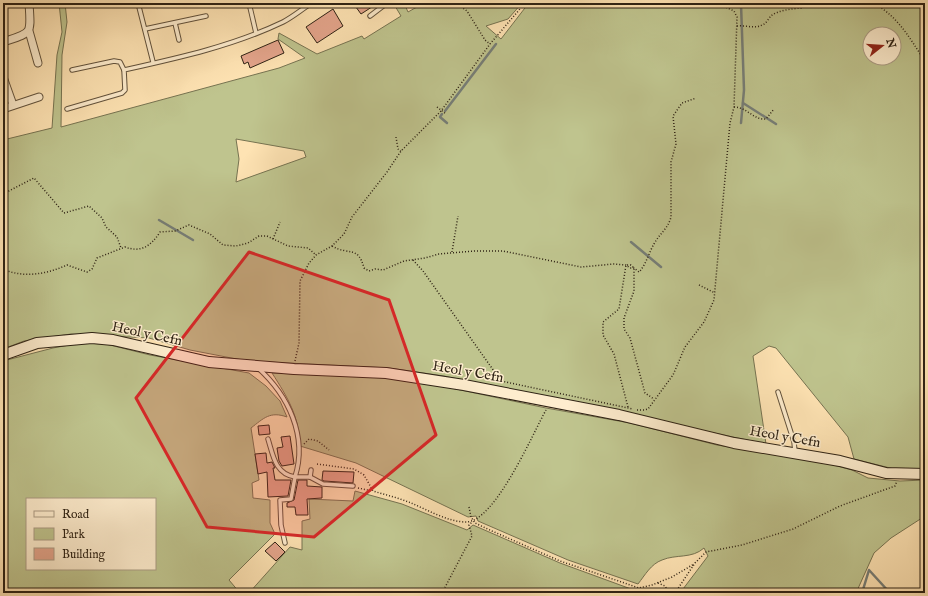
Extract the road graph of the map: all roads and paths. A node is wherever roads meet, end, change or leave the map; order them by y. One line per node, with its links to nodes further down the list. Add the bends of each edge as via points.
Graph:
1 (29, 3): 16 (street)
2 (138, 3): 15 (lane)
3 (249, 3): 17 (lane)
4 (312, 3): 17 (lane, via 285,21)
5 (387, 3): 12 (lane)
6 (456, 3): 20 (path, via 466,11)
7 (525, 3): 20 (path)
8 (717, 3): 14 (path, via 734,11)
9 (804, 3): 14 (path, via 801,8 772,15 763,25)
10 (874, 3): 21 (path, via 900,23)
11 (206, 16): 13 (lane)
12 (370, 16)
13 (175, 23): 15 (lane); 18 (lane)
14 (738, 26): 31 (path)
15 (145, 30): 22 (lane)
16 (29, 31): 19 (street); 23 (street)
17 (256, 33): 22 (lane, via 196,54)
18 (179, 40)
19 (3, 42)
20 (490, 44): 35 (path)
21 (925, 61)
22 (153, 62): 25 (lane)
23 (38, 63)
24 (72, 70): 25 (lane, via 114,61 120,62)
25 (124, 70): 33 (lane, via 125,90 122,93)
26 (3, 77): 29 (street)
27 (39, 96): 29 (street)
28 (696, 98): 49 (path, via 682,103 673,116 676,144 671,162 669,225 654,243 639,272)
29 (13, 105): 32 (street)
30 (437, 107): 35 (path)
31 (734, 107): 34 (path, via 742,108 760,119 766,119); 52 (path, via 730,123)
32 (3, 109)
33 (66, 109)
34 (774, 109)
35 (441, 111): 36 (path); 38 (path)
36 (446, 114)
37 (396, 137): 38 (path, via 398,149)
38 (401, 151): 43 (path, via 352,217 344,234)
39 (3, 194): 44 (path, via 34,178 64,212 89,206 117,237)
40 (458, 216): 45 (path)
41 (280, 222): 42 (path)
42 (273, 239): 44 (path, via 259,236 248,243 236,246 223,245 210,234 189,225 175,231 160,232 154,243 143,249); 46 (path, via 288,246 308,248)
43 (332, 246): 46 (path); 47 (path, via 341,251 357,253 364,268 369,271 383,270)
44 (121, 248): 50 (path, via 97,258 92,269 87,272 67,265 38,274)
45 (452, 252): 47 (path); 48 (path, via 503,251 581,267)
46 (316, 255): 55 (path, via 300,281 299,343)
47 (413, 260): 59 (path, via 501,381)
48 (626, 265): 49 (path); 59 (path, via 620,309 603,322 603,335 614,354)
49 (634, 268): 57 (path, via 634,291 624,318 624,329 630,338 645,393)
50 (3, 271)
51 (699, 285): 52 (path)
52 (715, 293): 57 (path, via 704,322 685,347 673,375)
53 (3, 355): 54 (street, Heol y Cefn, via 37,343 92,338 113,340 209,362)
54 (256, 366): 55 (street, Heol y Cefn); 63 (lane, via 276,386 287,404 296,427)
55 (294, 369): 58 (street, Heol y Cefn, via 386,372)
56 (778, 392): 62 (lane)
57 (654, 400): 59 (path, via 644,410)
58 (548, 402): 62 (street, Heol y Cefn, via 619,415 734,443); 73 (path, via 508,485 486,512)
59 (628, 407)
60 (268, 439): 68 (lane, via 279,469 284,474)
61 (329, 450): 63 (path, via 318,441 309,438 305,441)
62 (795, 453): 66 (street, Heol y Cefn, via 886,473)
63 (299, 459): 68 (lane)
64 (317, 464): 71 (path, via 354,469 364,475)
65 (311, 470): 69 (lane)
66 (900, 473): 67 (street, Heol y Cefn); 75 (path, via 895,486 840,506 794,529 742,546 706,552)
67 (925, 474)
68 (295, 477): 69 (lane); 74 (lane, via 291,499 280,500)
69 (310, 477): 70 (lane, via 323,484)
70 (352, 486): 71 (path)
71 (373, 491): 73 (path, via 409,502 446,518 467,523)
72 (469, 508): 73 (path)
73 (473, 520): 76 (path, via 560,561 632,586 639,588); 77 (path, via 469,525 472,536)
74 (285, 543)
75 (695, 563): 76 (path); 79 (path)
76 (658, 583): 78 (path, via 665,586)
77 (442, 593)
78 (669, 593)
79 (675, 593)

